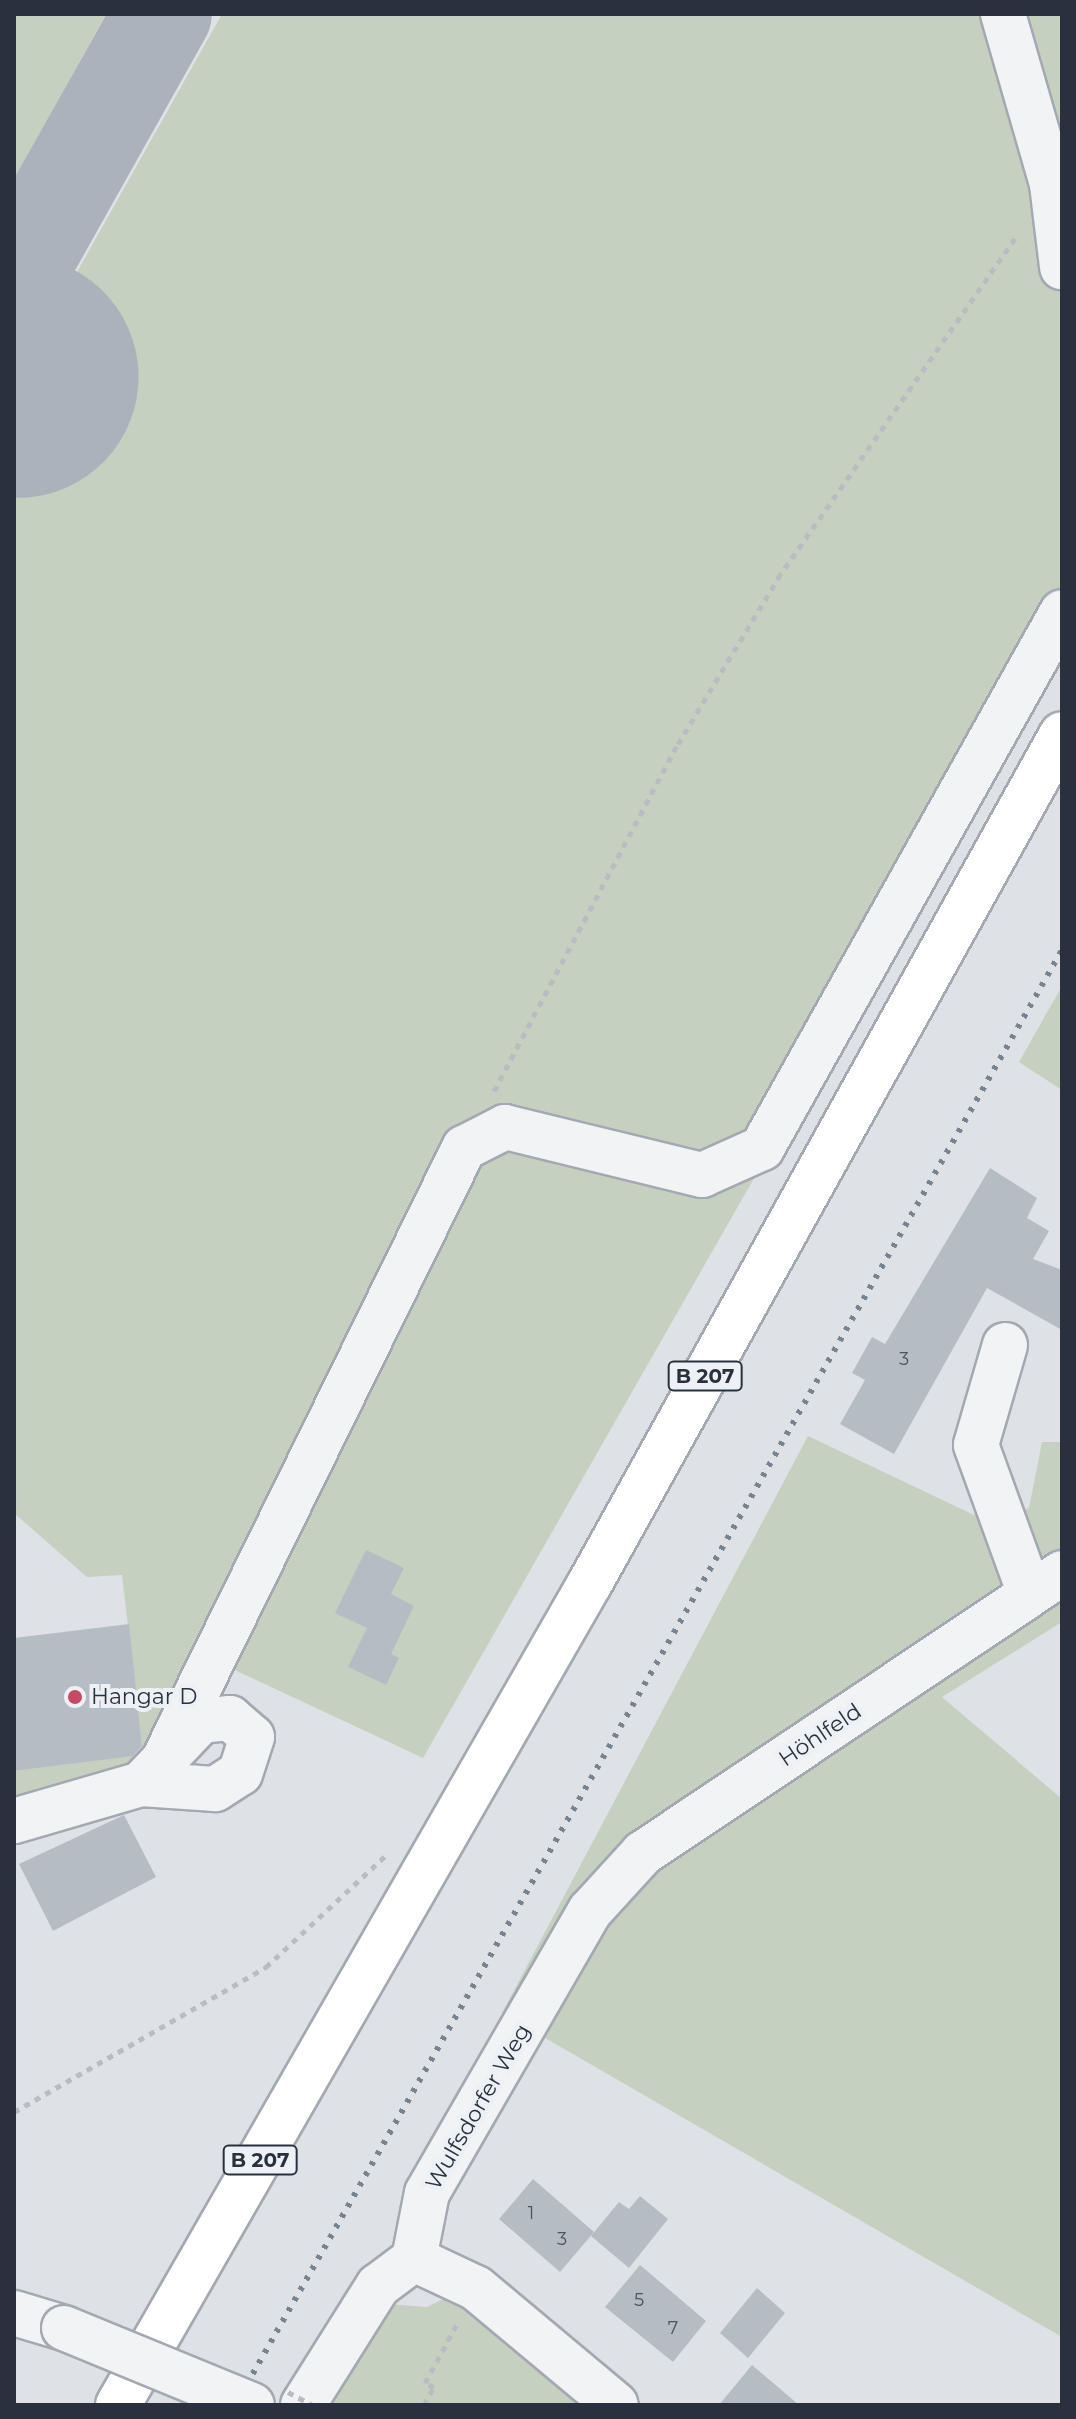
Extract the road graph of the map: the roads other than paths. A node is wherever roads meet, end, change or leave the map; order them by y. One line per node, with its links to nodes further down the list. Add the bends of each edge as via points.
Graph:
1 (1003, 14): 2 (street)
2 (1057, 177): 3 (street)
3 (1062, 267)
4 (1062, 612): 8 (street, via 762,1148 702,1175 505,1127 464,1148 152,1772)
5 (1062, 734): 12 (main road, B 207, via 582,1597)
6 (1005, 1345): 7 (street, via 976,1445)
7 (1046, 1583): 9 (street, Höhlfeld, via 643,1853)
8 (14, 1821)
9 (590, 1911): 10 (street, Wulfsdorfer Weg, via 427,2193)
10 (414, 2259): 14 (street, via 378,2286); 15 (street, via 476,2288)
11 (14, 2313): 13 (street, bridge, via 64,2328)
12 (118, 2405)
13 (252, 2405)
14 (303, 2405)
15 (616, 2405)

